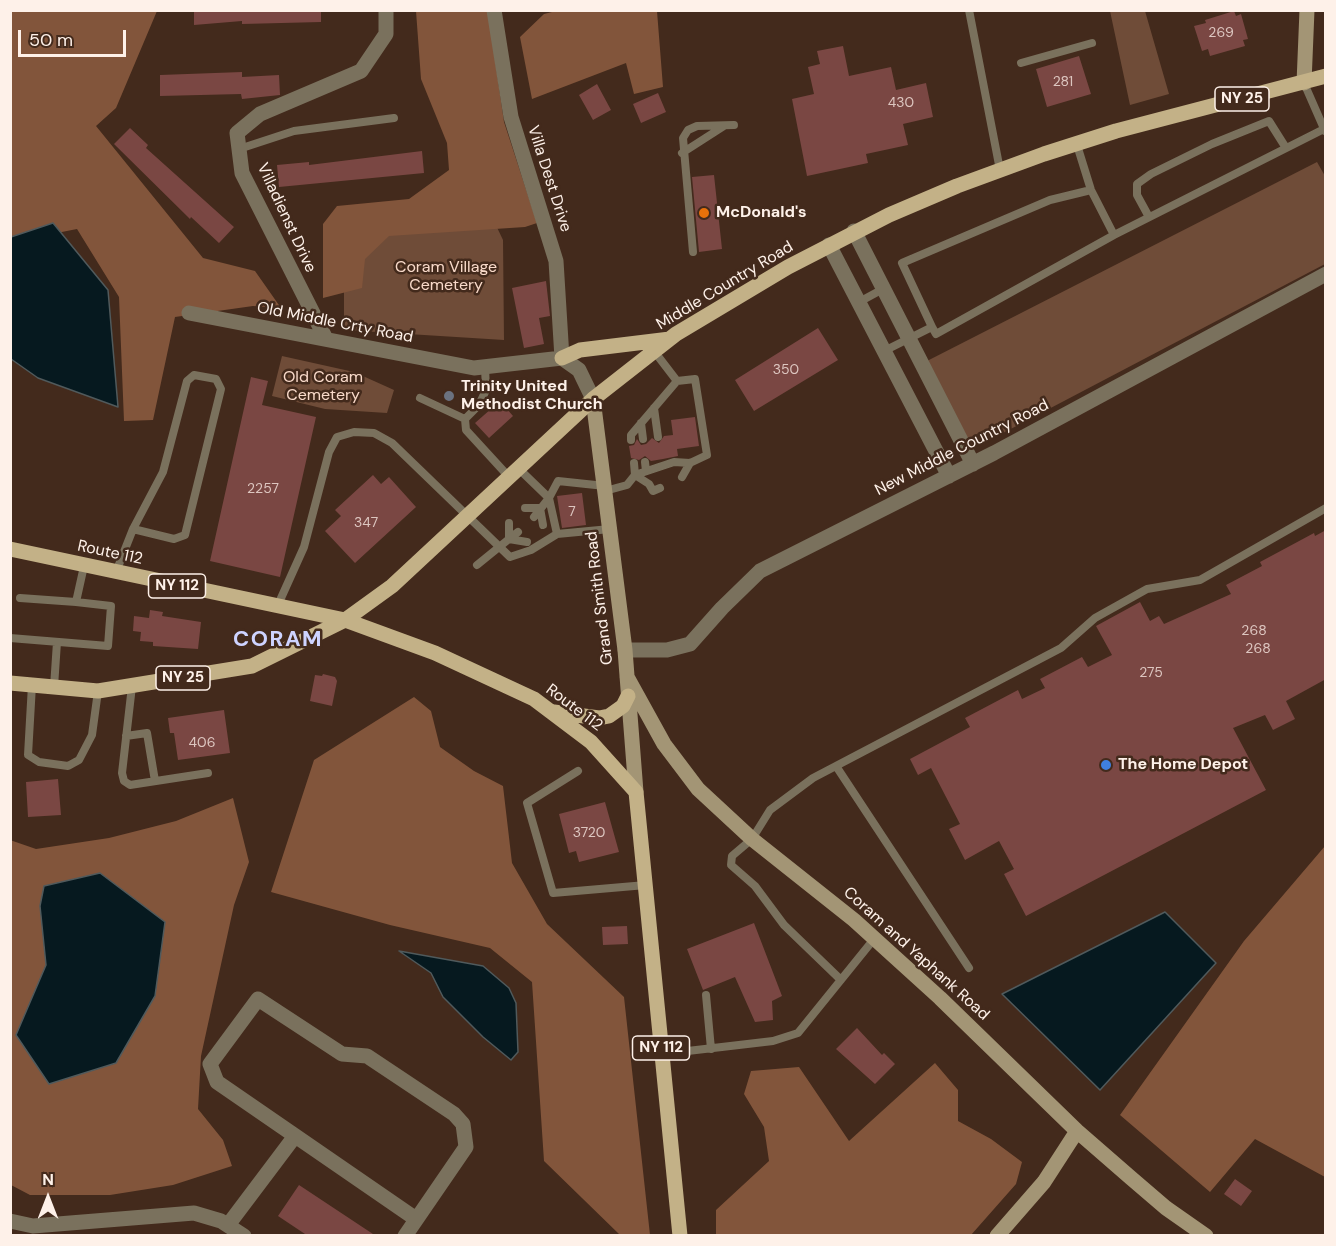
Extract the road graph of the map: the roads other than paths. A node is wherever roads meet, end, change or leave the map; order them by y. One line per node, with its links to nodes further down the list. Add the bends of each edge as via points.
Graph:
1 (386, 10): 13 (street, Villadienst Drive, via 386,34 361,71 260,114 237,133)
2 (494, 10): 32 (street, Villa Dest Drive, via 511,117 556,261)
3 (969, 10): 15 (lane)
4 (1307, 10): 8 (main road)
5 (1092, 43): 6 (lane)
6 (1022, 63)
7 (1326, 76): 8 (main road, Middle Country Road / NY 25)
8 (1304, 83): 10 (lane); 11 (main road, Middle Country Road / NY 25, via 1116,131)
9 (394, 118): 13 (lane, via 294,131)
10 (1325, 131): 12 (lane)
11 (1077, 146): 15 (main road, Middle Country Road / NY 25); 16 (lane)
12 (1286, 148): 17 (lane); 17 (lane, via 1269,121 1150,174 1137,184 1137,195)
13 (239, 149): 27 (street, Villadienst Drive, via 242,173)
14 (682, 153): 14 (lane, via 688,130 697,126 729,126); 21 (lane)
15 (1000, 170): 18 (main road, Middle Country Road / NY 25)
16 (1091, 190): 19 (lane); 26 (lane, via 1050,200 902,263)
17 (1149, 217): 19 (lane)
18 (854, 231): 20 (main road, Middle Country Road / NY 25); 23 (street)
19 (1114, 235): 26 (lane, via 936,334)
20 (829, 245): 24 (street); 28 (main road, Middle Country Road / NY 25)
21 (693, 252)
22 (1326, 274): 46 (street, New Middle Country Road)
23 (883, 289): 24 (lane); 29 (street)
24 (859, 302): 31 (street)
25 (189, 313): 27 (street, Old Middle Crty Road)
26 (932, 327): 29 (lane)
27 (326, 339): 33 (street, Old Middle Crty Road)
28 (670, 339): 30 (main road, Middle Country Road / NY 25); 32 (main road, via 580,350)
29 (909, 339): 31 (lane); 46 (street)
30 (654, 351): 34 (lane); 36 (main road, Middle Country Road / NY 25)
31 (884, 351): 51 (street)
32 (562, 358): 33 (street, Old Middle Crty Road); 36 (street, via 579,370)
33 (480, 368): 38 (lane, via 486,390 479,405)
34 (677, 381): 37 (lane); 45 (lane, via 694,379 702,411 707,455)
35 (420, 398): 38 (lane)
36 (593, 399): 48 (main road, Middle Country Road / NY 25); 53 (main road, Grand Smith Road)
37 (654, 408): 39 (lane); 40 (lane)
38 (465, 419): 48 (lane, via 466,430)
39 (641, 423): 41 (lane); 42 (lane)
40 (658, 437)
41 (643, 439)
42 (631, 440)
43 (645, 462): 47 (lane)
44 (634, 463): 50 (lane)
45 (690, 463): 47 (lane, via 674,462); 49 (lane)
46 (973, 464): 51 (street, New Middle Country Road)
47 (646, 471): 50 (lane)
48 (515, 473): 54 (lane); 59 (main road, Middle Country Road / NY 25)
49 (679, 473)
50 (635, 475): 52 (lane); 53 (lane, via 627,485)
51 (949, 476): 79 (street, New Middle Country Road, via 760,571 690,644 667,650)
52 (655, 484)
53 (605, 489): 54 (lane, via 558,481); 63 (main road, Grand Smith Road)
54 (549, 498): 56 (lane); 65 (lane)
55 (525, 508): 56 (lane)
56 (540, 508): 58 (lane); 61 (lane)
57 (1326, 508): 89 (lane, via 1200,580 1147,589 1095,618 1061,648)
58 (534, 517)
59 (468, 518): 68 (lane); 75 (lane, via 392,443 374,433 354,432 337,438 329,452 304,547); 76 (main road, Middle Country Road / NY 25, via 392,586)
60 (509, 523): 66 (lane)
61 (543, 525)
62 (133, 529): 62 (lane, via 163,472 187,381 194,375 216,379 222,389 185,535 174,539); 72 (lane)
63 (610, 529): 65 (lane); 79 (main road, Grand Smith Road)
64 (518, 532): 66 (lane)
65 (557, 534): 68 (lane, via 510,557)
66 (509, 539): 67 (lane); 68 (lane)
67 (527, 542)
68 (499, 547): 70 (lane)
69 (10, 549): 71 (main road, Route 112 / NY 112)
70 (477, 565)
71 (84, 566): 72 (main road, Route 112 / NY 112); 74 (lane)
72 (116, 573): 75 (main road, Route 112 / NY 112)
73 (20, 598): 74 (lane)
74 (76, 602): 78 (lane, via 111,606 108,646)
75 (277, 606): 76 (main road, Route 112 / NY 112)
76 (345, 620): 83 (main road, Middle Country Road / NY 25, via 252,666); 87 (main road, Route 112 / NY 112, via 435,653 534,699)
77 (10, 638): 78 (lane)
78 (57, 642): 84 (lane)
79 (625, 650): 80 (main road, Grand Smith Road)
80 (627, 677): 86 (main road, Grand Smith Road); 94 (main road, Coram and Yaphank Road, via 664,744 698,789)
81 (10, 683): 82 (main road, Middle Country Road / NY 25)
82 (32, 685): 84 (main road, Middle Country Road / NY 25); 85 (lane, via 28,755 39,762 68,766 79,760 92,735)
83 (132, 686): 85 (main road, Middle Country Road / NY 25); 88 (lane)
84 (54, 687): 85 (main road, Middle Country Road / NY 25)
85 (98, 691)
86 (628, 696): 87 (main road, via 623,706 609,717); 93 (main road, Grand Smith Road)
87 (551, 712): 93 (main road, Route 112 / NY 112, via 591,742)
88 (126, 736): 92 (lane, via 147,733); 92 (lane, via 124,781 130,785)
89 (836, 766): 94 (lane, via 777,803); 97 (lane)
90 (578, 771): 95 (lane, via 527,802 553,892)
91 (208, 773): 92 (lane)
92 (155, 781)
93 (636, 792): 95 (main road, NY 112)
94 (752, 839): 96 (main road, Coram and Yaphank Road); 98 (lane, via 732,856 731,865 754,886 784,925)
95 (646, 885): 101 (main road, NY 112)
96 (874, 939): 98 (lane); 102 (main road, Coram and Yaphank Road, via 969,1024)
97 (969, 968)
98 (841, 980): 100 (lane, via 798,1033 773,1041)
99 (705, 995): 100 (lane)
100 (711, 1049): 101 (lane)
101 (662, 1054): 109 (main road, NY 112)
102 (1077, 1131): 110 (main road, via 1044,1182); 111 (main road, Coram and Yaphank Road, via 1166,1208)
103 (295, 1136): 104 (street); 104 (street, via 217,1082 210,1064 258,999 342,1054 367,1056 463,1124 466,1147); 106 (street)
104 (416, 1219): 108 (street)
105 (10, 1221): 106 (street, via 33,1226 194,1214)
106 (228, 1225): 107 (street)
107 (244, 1236)
108 (405, 1236)
109 (680, 1236)
110 (997, 1236)
111 (1206, 1236)

